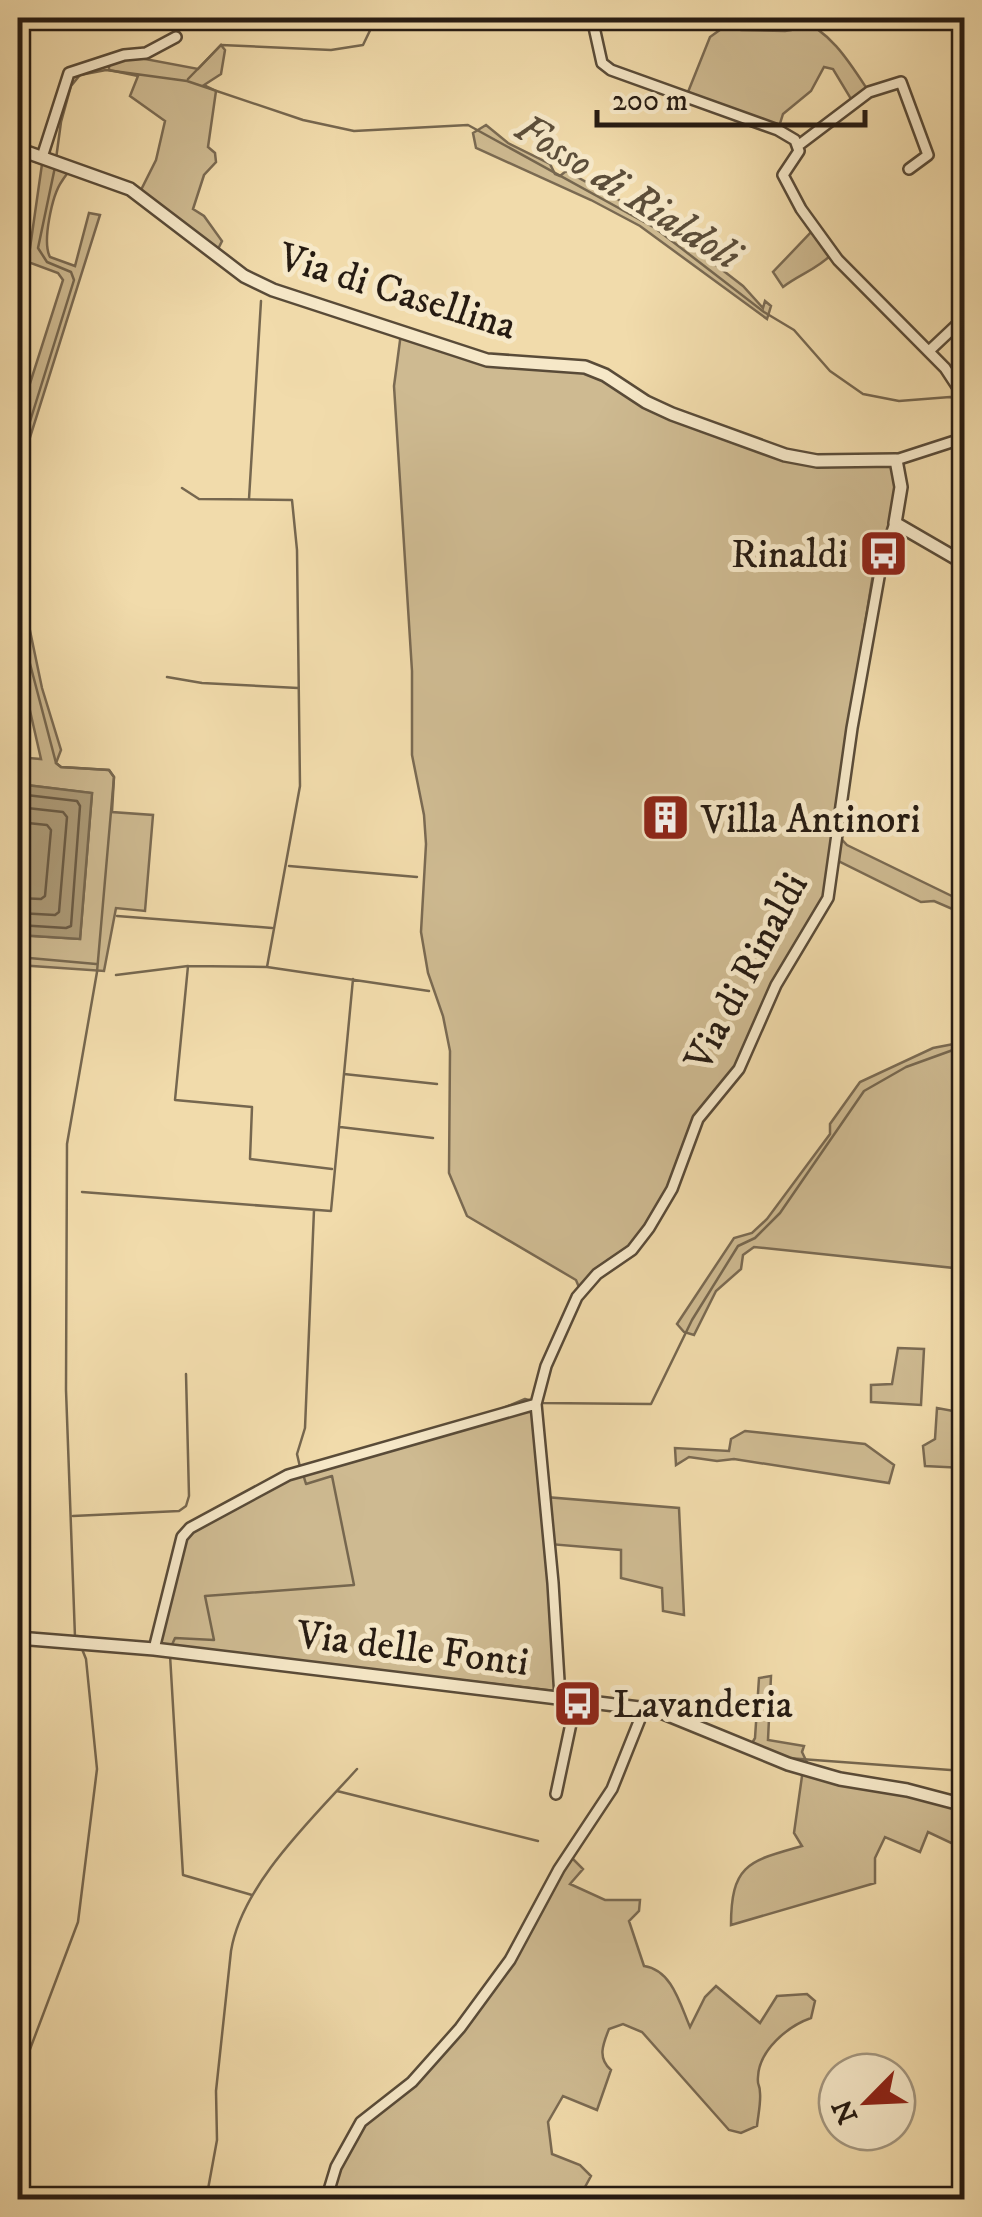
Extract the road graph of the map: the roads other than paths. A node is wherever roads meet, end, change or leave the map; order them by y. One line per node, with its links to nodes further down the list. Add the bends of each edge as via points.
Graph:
1 (592, 18): 3 (street, via 602,63 611,70 778,130)
2 (176, 36): 5 (street, via 146,53 69,73)
3 (799, 145): 6 (street, via 870,92 900,82 928,156); 8 (street, via 783,175 800,208 838,260)
4 (18, 149): 5 (street, Via di Casellina)
5 (45, 158): 11 (street, Via di Casellina, via 130,189 244,276 273,290 487,360 585,367 672,414 785,455)
6 (909, 169)
7 (964, 318): 8 (street)
8 (929, 350): 9 (street)
9 (964, 397)
10 (964, 438): 11 (street)
11 (896, 460): 12 (street, Via di Rinaldi)
12 (896, 523): 13 (street); 14 (street, Via di Rinaldi, via 865,652 828,898 776,985 739,1069 698,1120 650,1228 577,1297)
13 (964, 564)
14 (536, 1404): 16 (street, via 288,1475 190,1528 182,1537); 17 (street, Via di Rinaldi)
15 (18, 1638): 16 (street, Via delle Fonti)
16 (154, 1649): 17 (street, Via delle Fonti)
17 (560, 1697): 18 (street, Via delle Fonti)
18 (576, 1700): 19 (street, Via delle Fonti); 20 (street)
19 (644, 1708): 21 (street, Via delle Fonti, via 840,1780); 22 (street, via 612,1789 510,1960 412,2082 361,2122)
20 (556, 1794)
21 (964, 1805)
22 (326, 2200)

